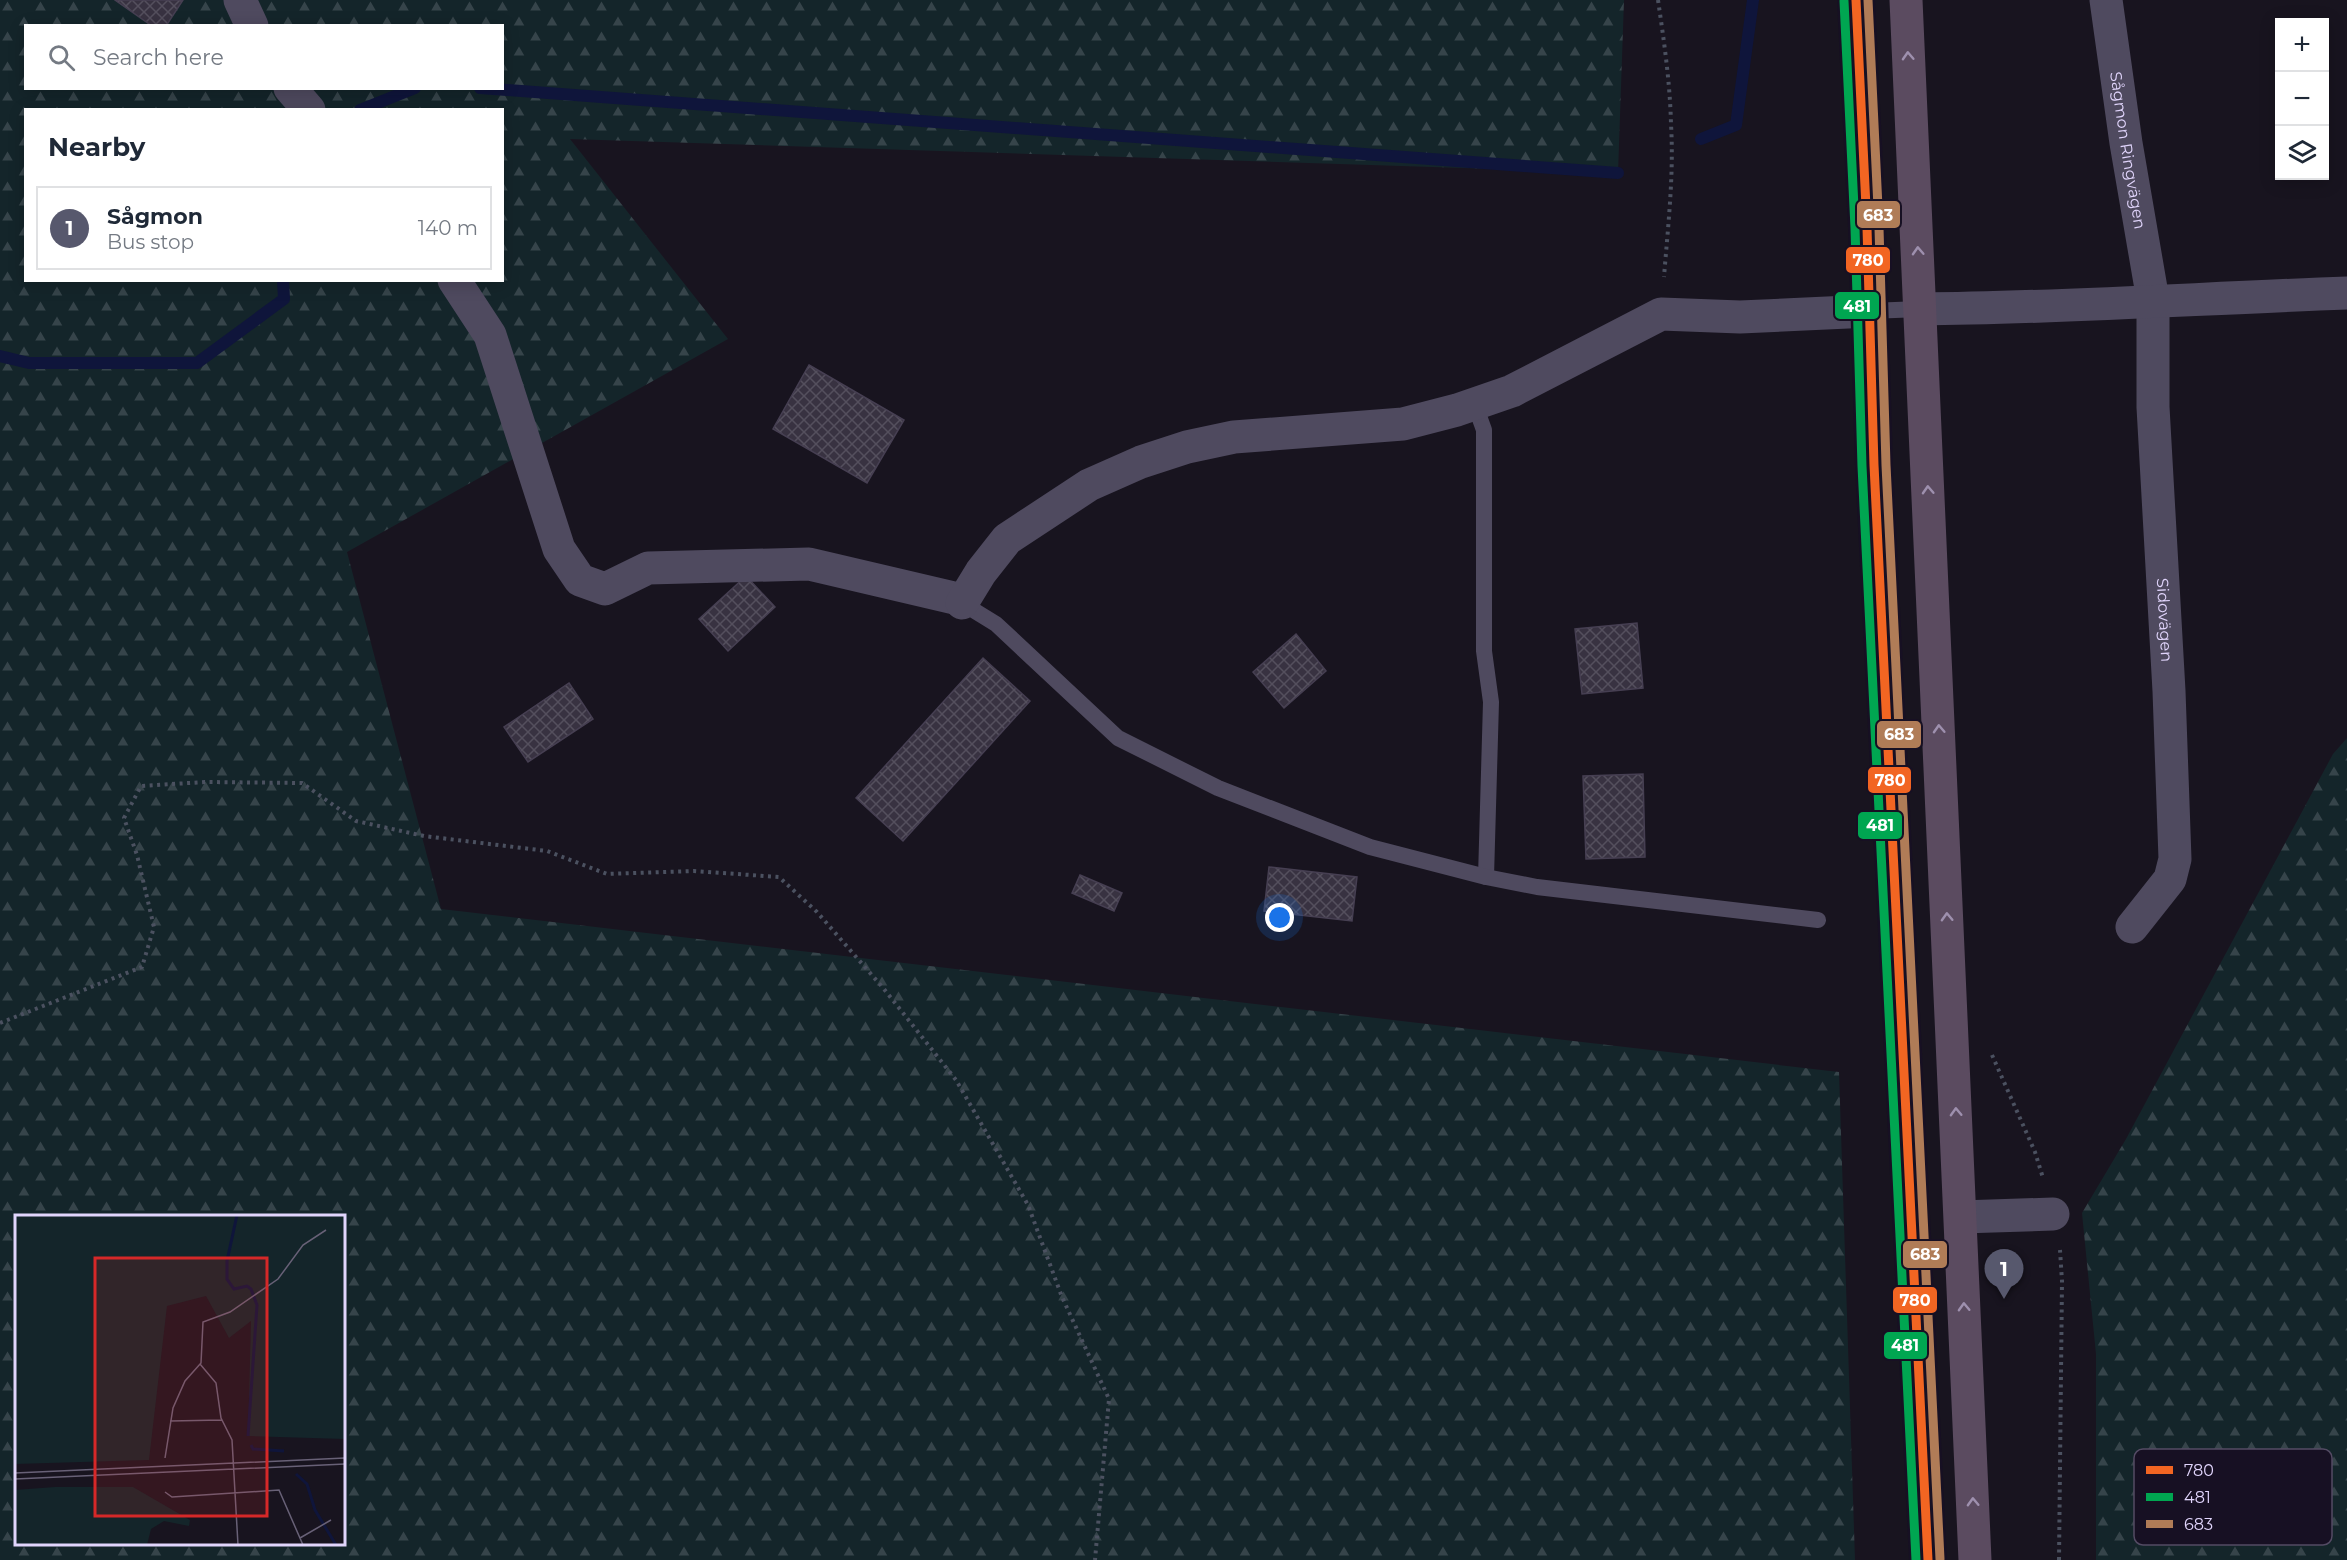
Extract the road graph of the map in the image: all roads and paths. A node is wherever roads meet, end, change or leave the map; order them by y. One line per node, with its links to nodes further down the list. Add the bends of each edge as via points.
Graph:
1 (240, 0): 6 (street)
2 (1658, 0): 14 (path, via 1672,126)
3 (1856, 0): 13 (highway)
4 (1906, 0): 12 (highway, one-way to 4)
5 (2106, 0): 11 (street, Sågmon Ringvägen)
6 (251, 24)
7 (292, 90): 8 (street)
8 (307, 108)
9 (455, 282): 16 (street, via 489,334 559,549 580,580 605,589 648,568 809,564)
10 (2347, 293): 11 (street)
11 (2153, 300): 12 (street, via 2015,309); 19 (street, Sidovägen, via 2152,407 2175,859 2170,879)
12 (1920, 309): 13 (lane); 23 (highway, one-way to 12)
13 (1870, 311): 14 (street, via 1740,317); 25 (highway, via 1874,465)
14 (1662, 314): 15 (street, via 1512,392)
15 (1475, 405): 16 (street, via 1403,424 1234,437 1141,462 1089,485 1007,539); 17 (lane, via 1484,430 1484,651 1491,702)
16 (958, 601): 17 (lane, via 996,624 1118,738 1218,788 1370,847)
17 (1486, 877): 18 (lane, via 1537,887)
18 (1818, 920)
19 (2132, 927)
20 (0, 1023): 24 (path, via 142,967 154,927 124,818 141,786 302,783 356,821 424,836 547,851 607,874 694,871 779,877 817,912 956,1080 1028,1205 1062,1297 1109,1399)
21 (1991, 1053): 22 (path, via 2035,1152)
22 (2053, 1214): 23 (street); 27 (path, via 2062,1281)
23 (1960, 1217): 26 (highway, one-way to 23)
24 (1095, 1560)
25 (1928, 1560)
26 (1975, 1560)
27 (2059, 1560)

